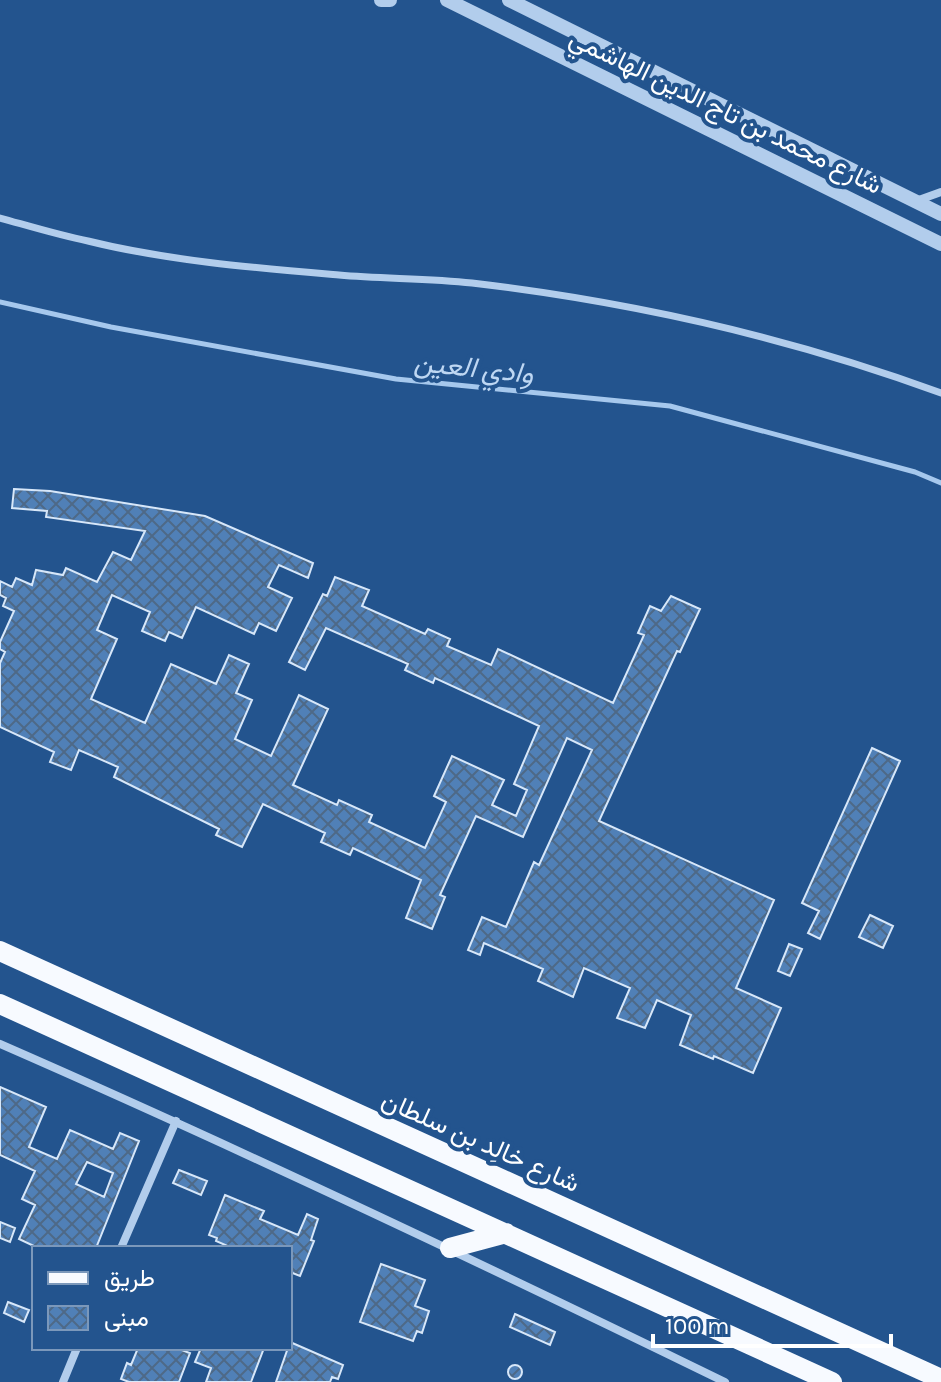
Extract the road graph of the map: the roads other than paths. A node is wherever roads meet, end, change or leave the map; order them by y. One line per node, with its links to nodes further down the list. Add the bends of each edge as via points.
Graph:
1 (381, 0): 2 (street)
2 (390, 0)
3 (447, 0): 9 (street, شارع محمد بن تاج الدين الهاشمي)
4 (509, 0): 6 (street, شارع محمد بن تاج الدين الهاشمي)
5 (941, 192): 6 (street)
6 (915, 201): 7 (street, شارع محمد بن تاج الدين الهاشمي)
7 (941, 214)
8 (0, 218): 10 (street, via 90,242 207,262 469,283 595,300 720,324)
9 (941, 244)
10 (941, 393)
11 (0, 951): 20 (main road, شارع خالِد بن سلطان)
12 (0, 1004): 15 (main road)
13 (0, 1044): 14 (street)
14 (176, 1121): 16 (street); 17 (street)
15 (506, 1233): 17 (main road); 19 (main road)
16 (122, 1246)
17 (450, 1248): 22 (street)
18 (76, 1350): 21 (street)
19 (805, 1375): 23 (main road)
20 (941, 1379)
21 (63, 1382)
22 (725, 1382)
23 (832, 1382)

